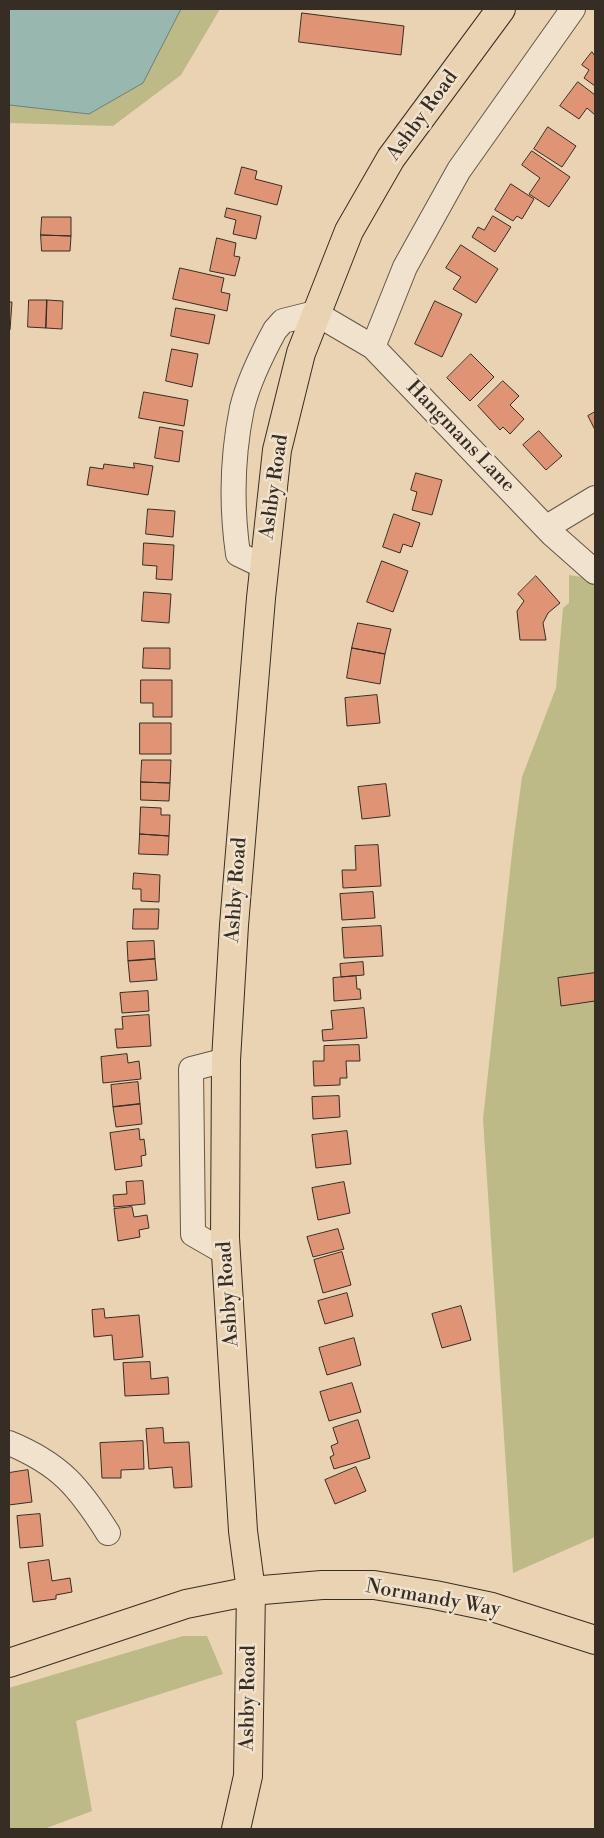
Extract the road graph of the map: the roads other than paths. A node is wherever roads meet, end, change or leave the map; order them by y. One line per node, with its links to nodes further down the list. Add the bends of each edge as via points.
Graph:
1 (501, 9): 3 (main road, Ashby Road, via 391,158 349,231)
2 (573, 9): 4 (street, via 459,170 405,267)
3 (315, 313): 4 (street, Hangmans Lane); 7 (main road, Ashby Road, via 300,353 278,450); 7 (street, via 283,321 275,330 243,407 232,483 233,521 238,554)
4 (372, 347): 6 (street, Hangmans Lane)
5 (595, 498): 6 (street)
6 (547, 527): 8 (street, Hangmans Lane)
7 (264, 566): 11 (main road, Ashby Road, via 234,925 226,1060 224,1171 243,1531)
8 (595, 572)
9 (9, 1443): 10 (street, via 30,1451 62,1472 85,1496)
10 (108, 1533)
11 (251, 1591): 12 (main road, Normandy Way, via 322,1585 374,1585 492,1608); 13 (main road, Normandy Way, via 186,1604); 14 (main road, Ashby Road, via 248,1776)
12 (595, 1640)
13 (9, 1663)
14 (236, 1829)

